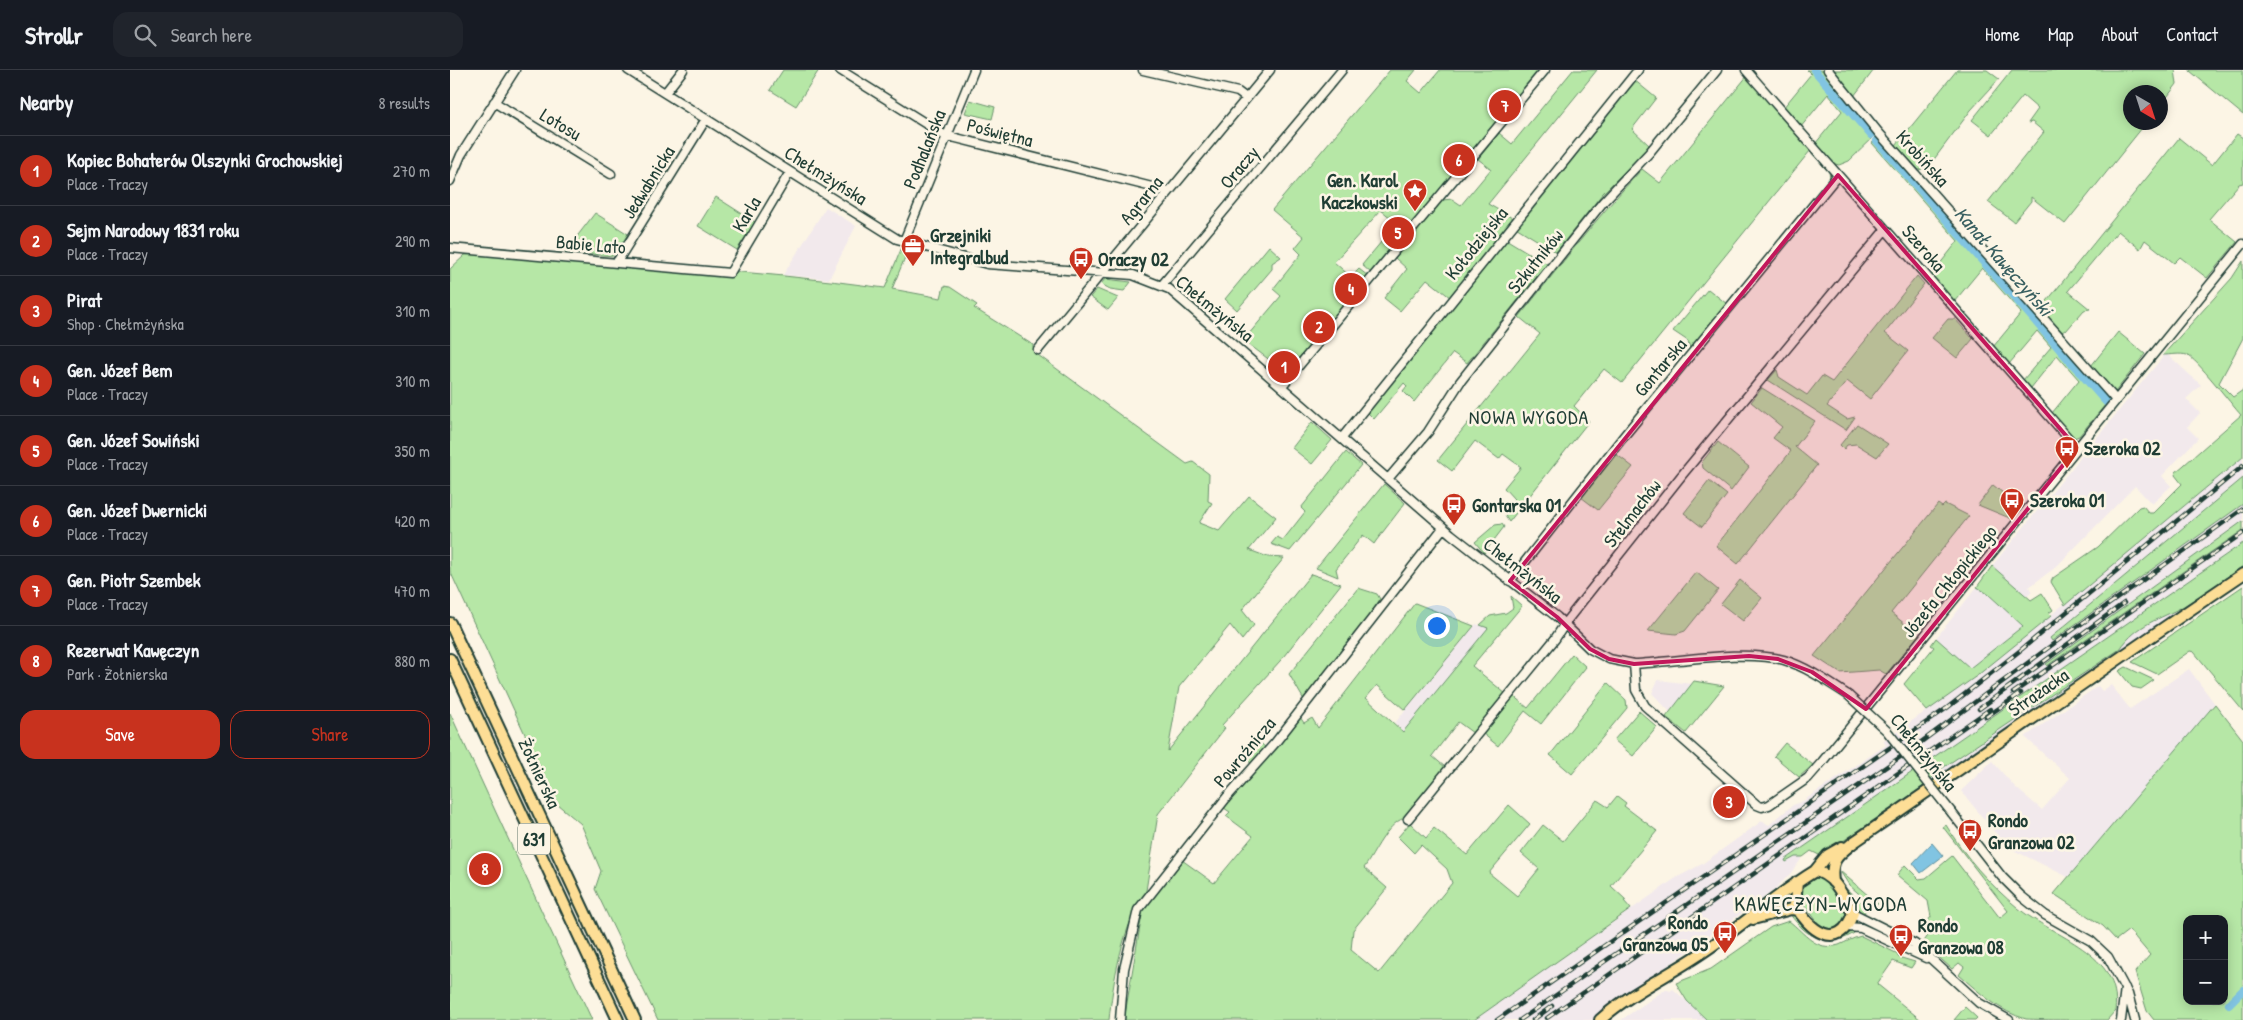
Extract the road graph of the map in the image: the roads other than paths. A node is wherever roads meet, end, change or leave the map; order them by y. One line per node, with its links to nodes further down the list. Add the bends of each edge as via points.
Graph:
1 (515, 70): 16 (street)
2 (628, 70): 14 (street, Chełmżyńska)
3 (683, 70): 14 (street)
4 (840, 70): 18 (street, Poświętna)
5 (974, 70): 18 (street, Podhalańska)
6 (1144, 70): 15 (street, via 1233,91)
7 (1270, 70): 15 (street, Agrarna)
8 (1342, 70): 31 (street, Oraczy)
9 (1545, 70): 33 (street)
10 (1638, 70): 35 (street, Kołodziejska)
11 (1717, 70): 37 (street, Szkutników, via 1561,254 1460,382 1428,432)
12 (1746, 70): 21 (street, Szeroka)
13 (1828, 70): 34 (street, Krobińska, via 1878,132)
14 (665, 93): 17 (street, Chełmżyńska)
15 (1246, 98): 23 (street, Agrarna)
16 (494, 102): 20 (street, Lotosu); 22 (street, via 457,162)
17 (706, 119): 19 (street, Chełmżyńska); 28 (street, Jedwabnicka)
18 (947, 136): 23 (street, Poświętna); 25 (street, Podhalańska)
19 (790, 172): 25 (street, Chełmżyńska); 30 (street, Karla)
20 (611, 174)
21 (1838, 175): 24 (street, Szeroka); 40 (street, Gontarska)
22 (450, 181)
23 (1168, 192): 29 (street, Agrarna)
24 (1885, 230): 36 (street, Szeroka); 42 (street, Stelmachów, via 1682,475)
25 (904, 241): 29 (street, Chełmżyńska, via 987,264)
26 (2243, 244): 34 (street, Józefa Chłopickiego)
27 (450, 248): 28 (street, Babie Lato)
28 (616, 262): 30 (street, Babie Lato)
29 (1104, 272): 31 (street, Chełmżyńska, via 1133,275); 32 (street, Agrarna)
30 (730, 273)
31 (1162, 285): 33 (street, Chełmżyńska)
32 (1038, 350)
33 (1282, 386): 35 (street, Chełmżyńska)
34 (2116, 399): 36 (street, Józefa Chłopickiego)
35 (1342, 438): 37 (street, Chełmżyńska)
36 (2077, 448): 44 (street, Józefa Chłopickiego, via 1817,769 1770,805 1756,805 1645,706 1636,690)
37 (1388, 480): 38 (street, Chełmżyńska)
38 (1444, 528): 40 (street, Chełmżyńska); 58 (street, Powroźnicza, via 1275,743 1227,797 1138,910 1124,969)
39 (2243, 574): 46 (main road, Strażacka)
40 (1510, 581): 42 (street, Chełmżyńska)
41 (450, 623): 57 (main road, Żołnierska / 631)
42 (1565, 624): 44 (street, Chełmżyńska, via 1599,655); 45 (street, Stelmachów)
43 (450, 659): 56 (main road, Żołnierska / 631)
44 (1634, 664): 55 (street, Chełmżyńska, bridge, via 1772,658 1804,668 1848,695 1887,731 2002,877 2039,911 2102,950 2116,968)
45 (1408, 819)
46 (1854, 842): 47 (main road, Strażacka, via 1830,854); 49 (main road, Strażacka, via 1835,859 1832,869)
47 (1815, 871): 48 (main road); 49 (main road)
48 (1797, 882): 50 (main road, via 1794,897); 52 (main road)
49 (1834, 882): 51 (main road)
50 (1799, 910): 52 (main road, via 1791,909); 53 (main road, via 1814,930 1823,935 1837,934)
51 (1853, 913): 53 (main road); 54 (street, via 1914,944)
52 (1750, 920): 59 (main road)
53 (1847, 927): 54 (street, via 1861,928)
54 (1930, 960): 60 (street, via 1979,1003)
55 (2125, 988): 61 (street); 62 (street, Chełmżyńska)
56 (618, 1020)
57 (635, 1020)
58 (1120, 1020)
59 (1600, 1020)
60 (2009, 1020)
61 (2121, 1020)
62 (2135, 1020)

